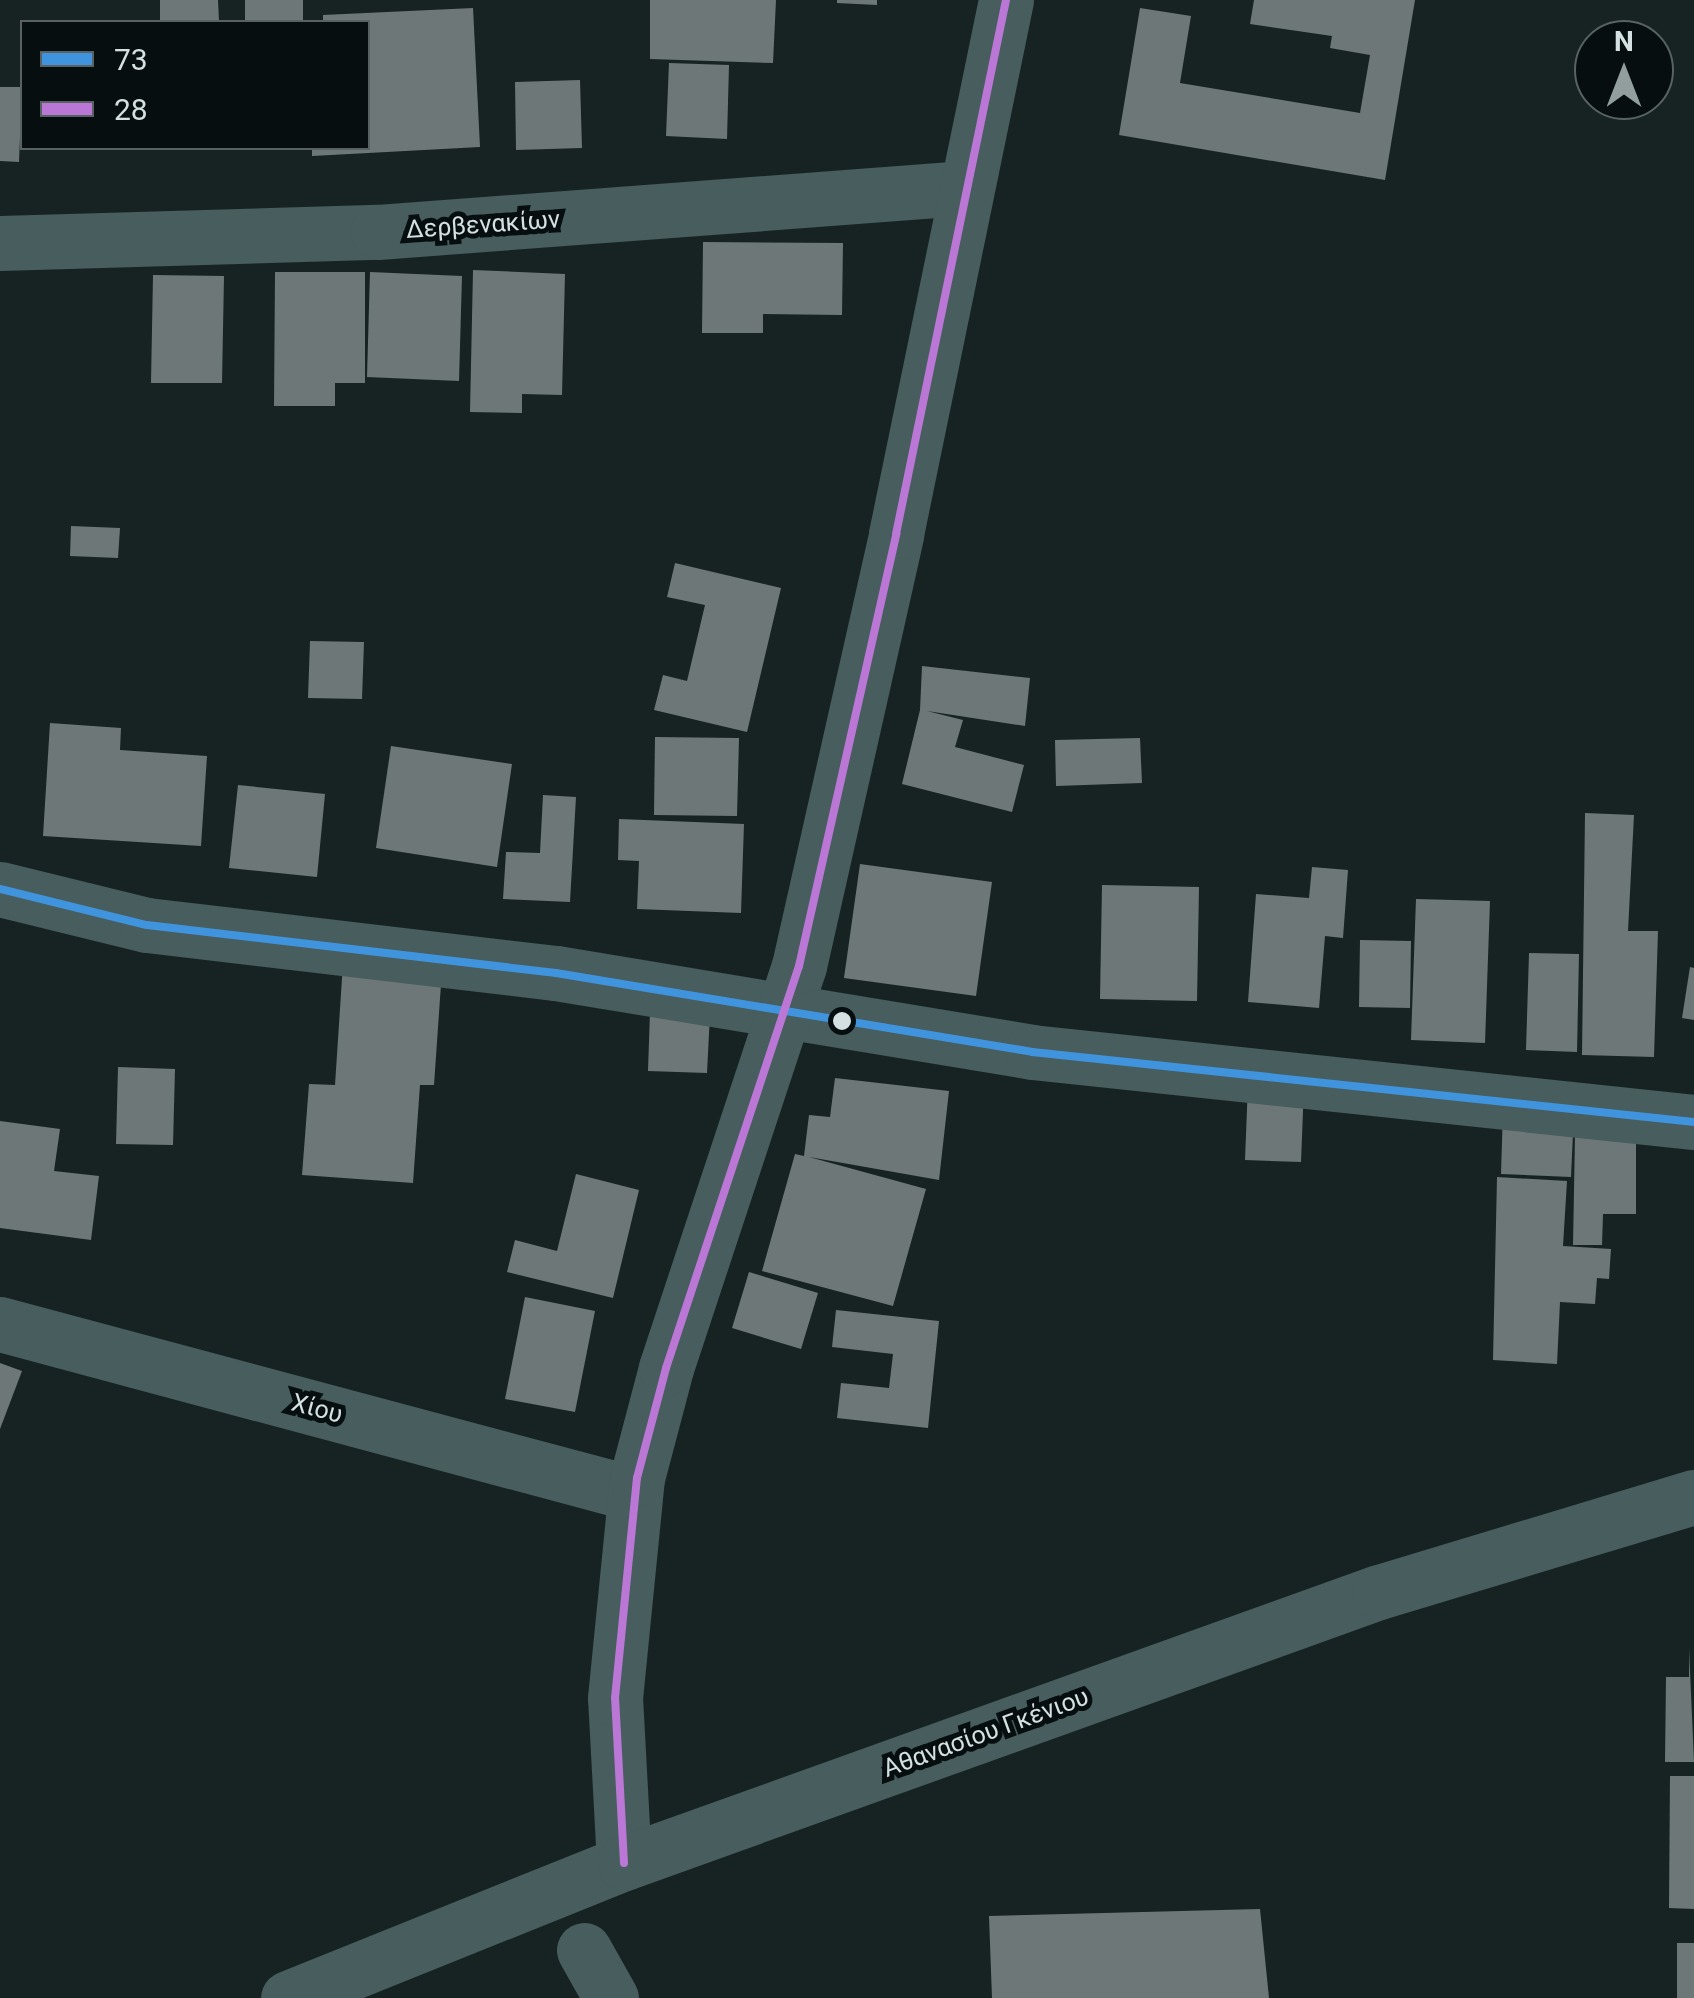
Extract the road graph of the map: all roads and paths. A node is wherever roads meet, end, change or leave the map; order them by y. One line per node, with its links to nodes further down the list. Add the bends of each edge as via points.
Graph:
1 (1006, 0): 2 (street)
2 (965, 188): 3 (street, Δερβενακίων, via 378,232); 5 (street, via 850,748)
3 (0, 243)
4 (0, 889): 5 (street, via 147,924 556,973)
5 (784, 1014): 6 (street, via 1032,1052); 8 (street, via 666,1368)
6 (1694, 1122)
7 (0, 1324): 8 (street, Χίου)
8 (635, 1494): 10 (street, via 615,1698)
9 (1694, 1497): 10 (street, Αθανασίου Γκένιου, via 1379,1592)
10 (624, 1863): 12 (street, Αθανασίου Γκένιου)
11 (584, 1950): 13 (street)
12 (288, 1998)
13 (611, 1998)

